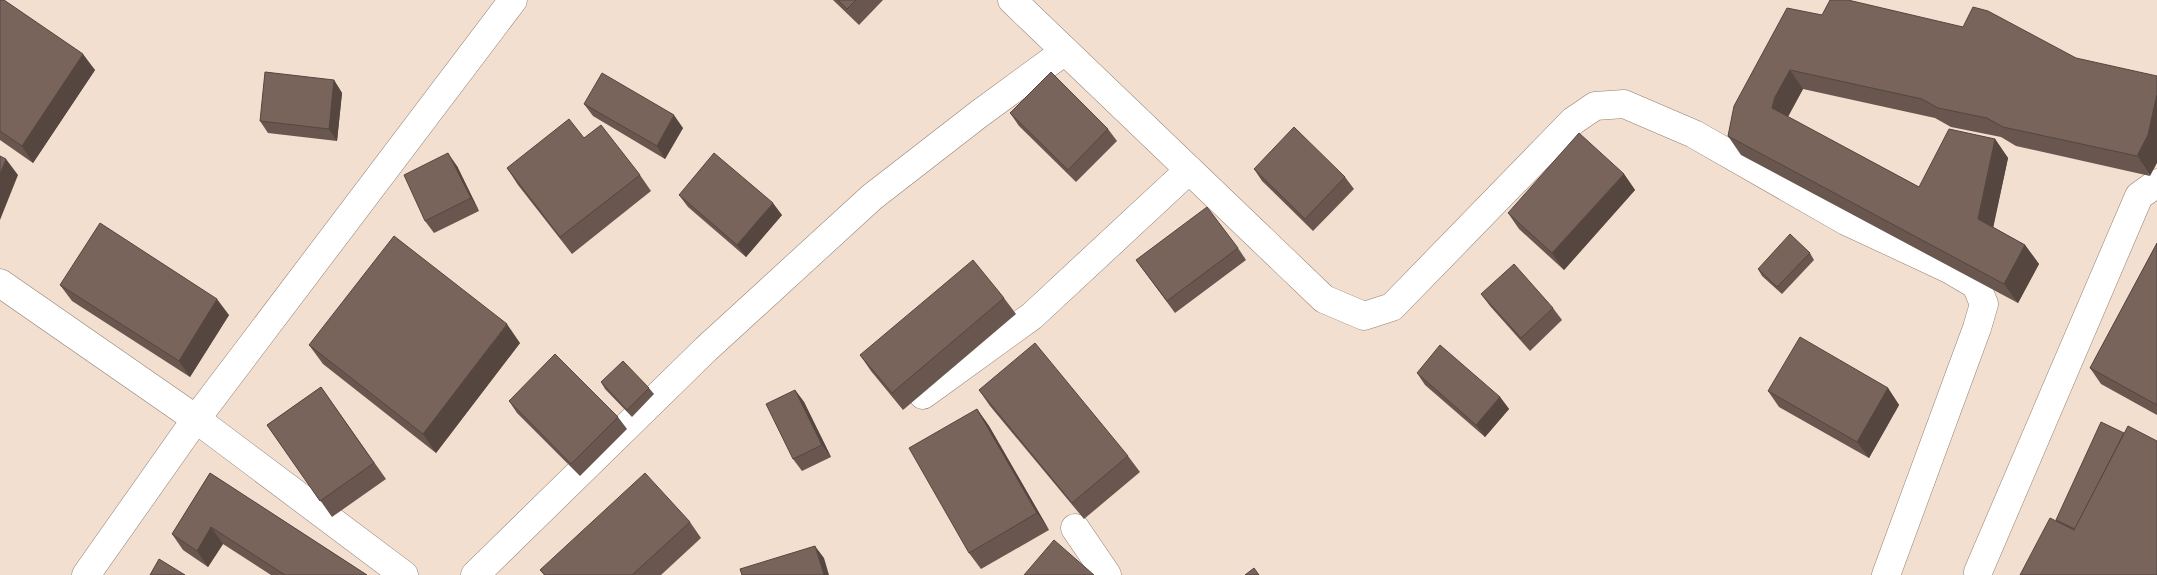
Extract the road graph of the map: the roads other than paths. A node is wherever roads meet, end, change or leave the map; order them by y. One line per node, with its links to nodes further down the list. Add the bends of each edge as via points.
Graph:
1 (513, 0): 8 (street)
2 (1012, 0): 3 (street)
3 (1065, 51): 4 (street); 13 (street, via 872,197 706,349)
4 (1189, 170): 7 (street, via 1032,316); 15 (street, via 1324,299 1364,316 1392,307 1573,121 1595,106 1624,104 1694,134 1846,221 1963,277 1976,285 1984,304)
5 (2157, 183): 10 (street, via 2139,196)
6 (0, 283): 8 (street)
7 (923, 395)
8 (196, 419): 11 (street); 12 (street)
9 (1074, 528): 14 (street)
10 (1978, 572)
11 (86, 575)
12 (404, 575)
13 (475, 575)
14 (1108, 575)
15 (1886, 575)

